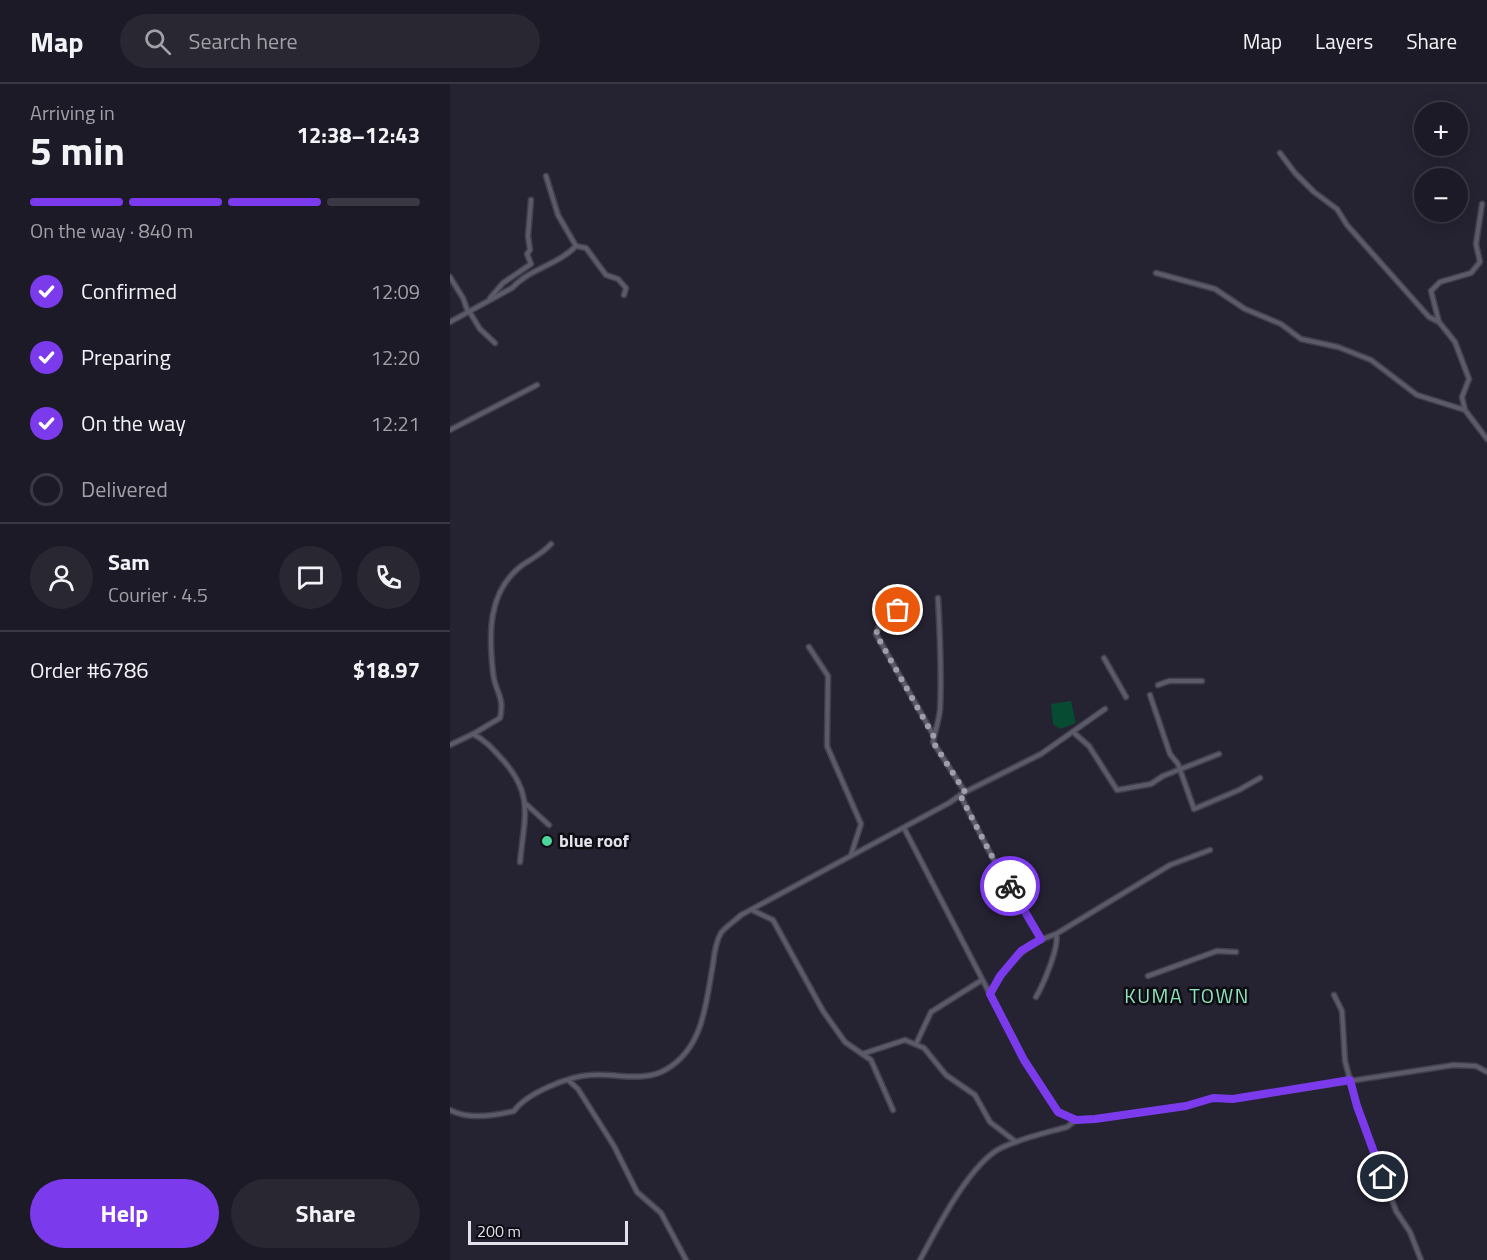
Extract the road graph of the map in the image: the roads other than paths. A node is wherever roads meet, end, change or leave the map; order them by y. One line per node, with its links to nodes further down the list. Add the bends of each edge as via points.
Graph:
1 (1280, 153): 12 (street, via 1314,192 1337,209 1429,317)
2 (546, 176): 5 (street, via 558,215)
3 (531, 200): 9 (street, via 527,254 531,264 503,283)
4 (1482, 204): 12 (street, via 1476,244 1480,262 1471,273 1440,282 1431,291)
5 (576, 246): 8 (street, via 586,248 606,275 618,279 626,288); 9 (street)
6 (1156, 273): 15 (street, via 1215,289 1301,339 1371,360 1417,395)
7 (450, 277): 10 (street)
8 (624, 295)
9 (488, 301): 10 (street)
10 (468, 312): 11 (street); 13 (street)
11 (450, 322)
12 (1439, 322): 15 (street, via 1455,342 1468,379 1462,397)
13 (495, 343)
14 (537, 385): 16 (street)
15 (1465, 410): 17 (street)
16 (450, 430)
17 (1487, 439)
18 (550, 544): 29 (street, via 505,582 492,613 494,681 503,705 500,718)
19 (938, 598): 30 (street, via 942,672)
20 (913, 600): 30 (street, via 882,619 876,634)
21 (809, 647): 41 (street, via 828,676 826,746 861,824)
22 (1104, 658): 26 (street)
23 (1202, 681): 24 (street)
24 (1158, 685)
25 (1150, 695): 33 (street, via 1170,754)
26 (1126, 698)
27 (1105, 709): 28 (street)
28 (1073, 732): 33 (street, via 1089,746 1117,789 1151,784); 35 (street, via 1041,754)
29 (473, 734): 31 (street); 37 (street, via 484,739 514,772)
30 (934, 737): 35 (street, via 933,742)
31 (450, 745)
32 (1219, 754): 33 (street)
33 (1180, 769): 34 (street, via 1194,809)
34 (1260, 778)
35 (965, 792): 36 (street)
36 (960, 795): 39 (street); 45 (street)
37 (525, 803): 38 (street); 42 (street)
38 (549, 825)
39 (904, 828): 41 (street); 48 (street)
40 (1210, 850): 44 (street, via 1170,865)
41 (851, 856): 43 (street)
42 (520, 862)
43 (752, 909): 53 (street, via 773,920 816,1000 845,1042); 55 (street, via 721,934 700,1029 688,1050 674,1063 646,1077 590,1075)
44 (1056, 934): 45 (street); 51 (street, via 1058,939)
45 (1041, 939): 49 (street, via 1021,951)
46 (1236, 952): 47 (street, via 1217,951)
47 (1148, 976)
48 (982, 980): 49 (street); 52 (street, via 931,1012)
49 (990, 994): 59 (street, via 1046,1095 1058,1112)
50 (1334, 995): 56 (street, via 1344,1021 1345,1061)
51 (1036, 998)
52 (916, 1044): 53 (street, via 905,1040); 60 (street, via 946,1075 975,1095 990,1122)
53 (862, 1054): 58 (street, via 871,1060)
54 (1487, 1072): 56 (street, via 1476,1066 1454,1065)
55 (567, 1080): 57 (street, via 538,1092 514,1111 483,1116 460,1115); 61 (street, via 578,1089 614,1146 637,1192 662,1214)
56 (1350, 1080): 59 (street); 63 (street, via 1396,1211)
57 (450, 1110)
58 (893, 1110)
59 (1076, 1120): 60 (street)
60 (1017, 1143): 62 (street, via 999,1149 973,1173)
61 (686, 1260)
62 (920, 1260)
63 (1421, 1260)

